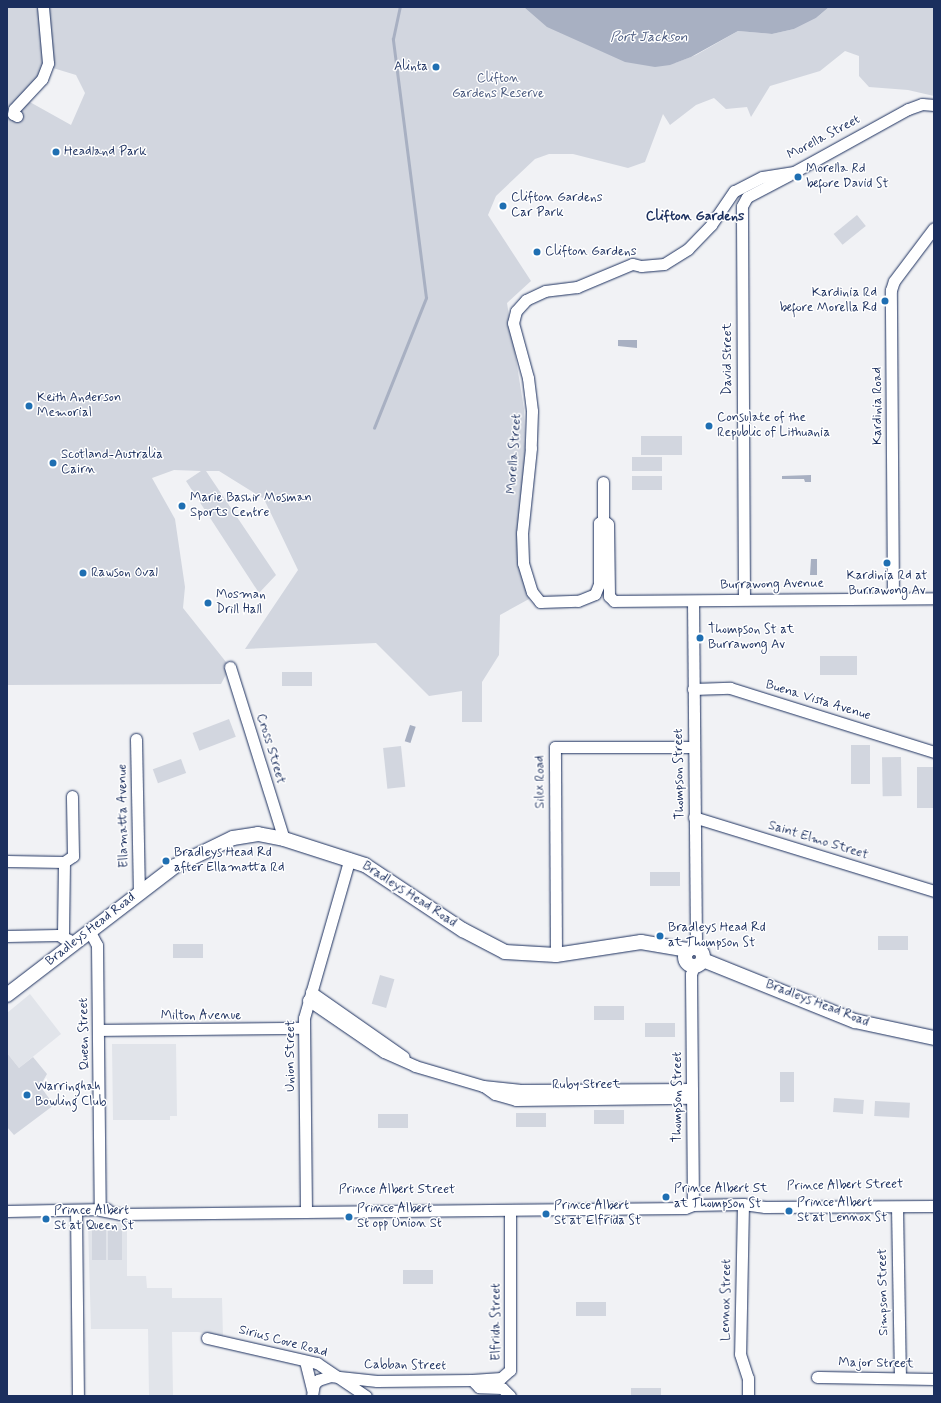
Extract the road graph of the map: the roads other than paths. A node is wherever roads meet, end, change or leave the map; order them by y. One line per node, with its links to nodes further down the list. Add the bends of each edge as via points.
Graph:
1 (43, 7): 3 (street, via 48,63 42,78 14,110 13,114)
2 (934, 104): 4 (street, Morella Street, via 922,104 908,109)
3 (17, 116)
4 (794, 172): 7 (street, Morella Street, via 762,177 734,192 711,225 688,249 664,264 632,264 577,287 545,291 526,300 516,311 513,324 528,378 532,411 531,448 522,532 523,563 532,592 540,602 578,601 595,594 599,584 599,523); 11 (street, David Street, via 747,197 742,206)
5 (934, 228): 8 (street, Kardinia Road, via 894,281 891,290)
6 (603, 482): 7 (street)
7 (603, 520): 10 (street, Burrawong Avenue, via 608,524 610,600)
8 (893, 598): 9 (street, Burrawong Avenue); 11 (street, Burrawong Avenue)
9 (934, 598)
10 (693, 600): 11 (street, Burrawong Avenue); 13 (street, Thompson Street)
11 (744, 600)
12 (230, 667): 19 (street, Cross Street)
13 (693, 689): 15 (street, Thompson Street); 16 (street, Buena Vista Avenue, via 730,688)
14 (136, 739): 24 (street, Ellamatta Avenue)
15 (694, 747): 18 (street, Thompson Street); 28 (street, Silex Road, via 555,747)
16 (934, 752)
17 (72, 796): 22 (street, via 73,856)
18 (694, 817): 23 (street, Saint Elmo Street); 29 (street, Thompson Street)
19 (284, 839): 20 (main road, Bradleys Head Road); 24 (main road, Bradleys Head Road, via 258,834 233,838 175,866)
20 (350, 858): 28 (main road, Bradleys Head Road, via 374,870 489,946 524,954); 31 (street, Union Street)
21 (7, 861): 22 (street)
22 (64, 862): 27 (street)
23 (934, 891)
24 (139, 893): 25 (main road, Bradleys Head Road)
25 (90, 932): 27 (main road, Bradleys Head Road); 33 (street, Queen Street, via 98,945)
26 (7, 936): 27 (street, via 58,935)
27 (69, 940): 30 (main road, Bradleys Head Road)
28 (556, 954): 29 (main road, Bradleys Head Road, via 641,942 666,946)
29 (693, 956): 34 (main road, Bradleys Head Road, via 855,1021); 35 (street, Thompson Street)
30 (7, 995)
31 (310, 996): 32 (street, Union Street); 35 (street, Ruby Street, via 415,1066 483,1086 495,1094 516,1100)
32 (303, 1028): 33 (street, Milton Avenue); 42 (street, Union Street)
33 (99, 1030): 44 (street, Queen Street)
34 (934, 1038)
35 (692, 1094): 39 (street, Thompson Street)
36 (934, 1199): 38 (street, Prince Albert Street, via 766,1201)
37 (743, 1204): 38 (street, Prince Albert Street); 39 (street, Prince Albert Street); 58 (street, Lennox Street, via 740,1354 748,1378)
38 (757, 1204): 40 (street, Prince Albert Street, via 765,1207)
39 (693, 1205): 42 (street, Prince Albert Street, via 685,1202); 45 (street, Prince Albert Street, via 685,1208)
40 (897, 1206): 41 (street, Prince Albert Street); 51 (street, Simpson Street)
41 (934, 1206)
42 (306, 1208): 44 (street, Prince Albert Street, via 120,1214); 45 (street, Prince Albert Street)
43 (76, 1210): 44 (street, Prince Albert Street); 46 (street, Prince Albert Street); 55 (street)
44 (100, 1210)
45 (510, 1210): 53 (street, Elfrida Street, via 510,1370 501,1378)
46 (7, 1211)
47 (207, 1338): 48 (street, Sirius Cove Road, via 245,1344)
48 (305, 1361): 49 (street, Sirius Cove Road, via 328,1368); 54 (street)
49 (338, 1377): 53 (street, Cabban Street, via 377,1381); 54 (street, via 323,1377); 56 (street, Sirius Cove Road)
50 (817, 1377): 51 (street, Major Street)
51 (900, 1377): 52 (street, Major Street)
52 (934, 1379)
53 (472, 1380): 57 (street, via 479,1387 502,1388)
54 (312, 1393)
55 (78, 1396)
56 (366, 1396)
57 (510, 1396)
58 (748, 1396)

